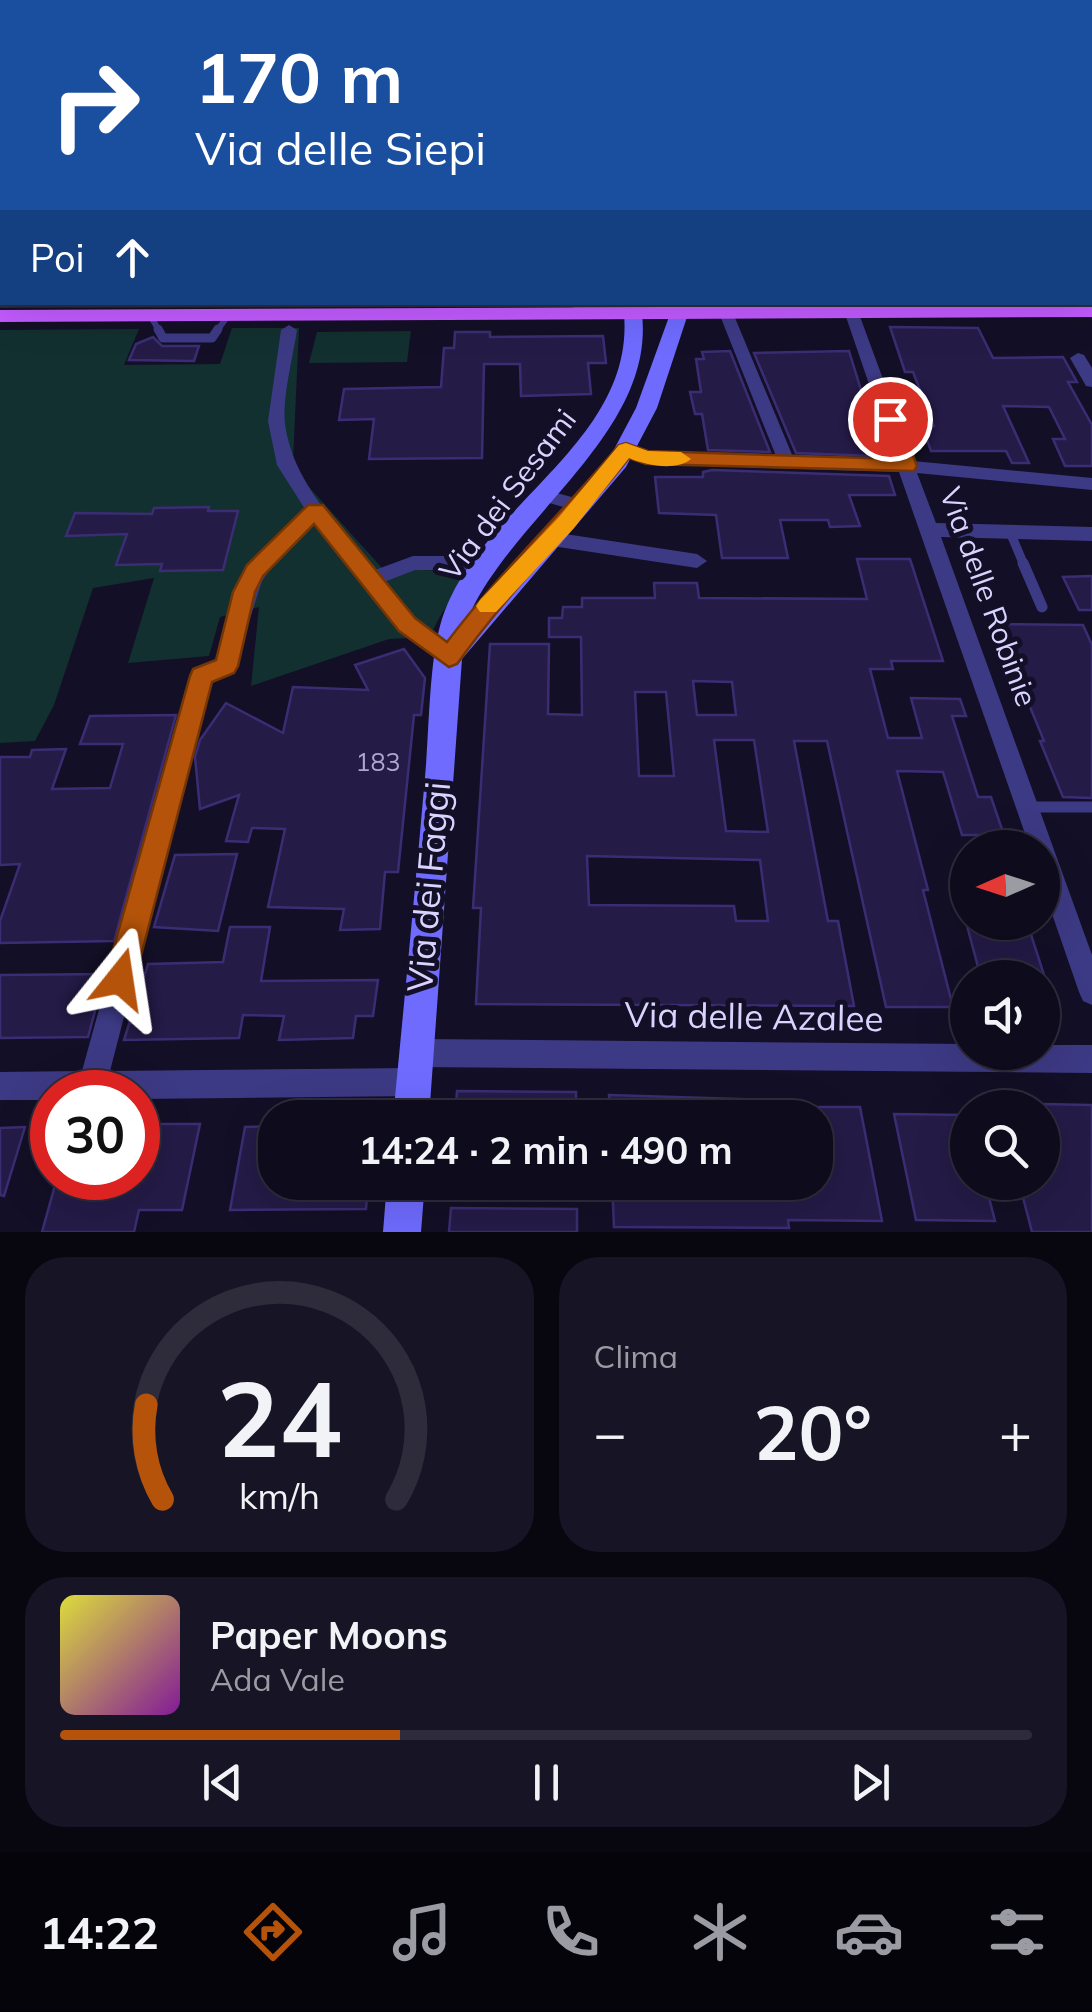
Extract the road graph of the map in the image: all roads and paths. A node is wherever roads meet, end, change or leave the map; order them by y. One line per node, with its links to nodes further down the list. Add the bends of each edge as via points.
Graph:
1 (638, 305): 10 (lane)
2 (756, 305): 6 (lane)
3 (1039, 305): 5 (lane)
4 (931, 306): 5 (main road); 6 (main road)
5 (986, 307): 8 (main road)
6 (875, 310): 7 (main road)
7 (851, 311): 9 (main road); 20 (street, Via delle Robinie)
8 (1092, 311)
9 (726, 313): 12 (main road); 19 (street)
10 (0, 314): 14 (main road)
11 (633, 314): 12 (main road); 13 (main road); 22 (street, Via dei Sesami, via 634,352 616,397 590,440)
12 (679, 314): 18 (street, Via dei Sesami, via 659,380)
13 (228, 317): 14 (main road); 14 (lane, via 212,338 158,344 152,339)
14 (156, 325)
15 (288, 330): 24 (street, via 276,421 286,464)
16 (1078, 358): 17 (street)
17 (1092, 382)
18 (626, 449): 19 (street, via 646,458); 23 (street, Via dei Sesami)
19 (787, 462): 20 (street)
20 (907, 466): 21 (street); 25 (street, Via delle Robinie)
21 (1092, 484)
22 (541, 495): 23 (street); 30 (street, Via dei Sesami)
23 (581, 506): 28 (street, Via dei Sesami)
24 (315, 510): 31 (street); 41 (street, via 254,571 226,666 202,676)
25 (929, 530): 26 (street); 34 (street, Via delle Robinie)
26 (1010, 532): 27 (street); 32 (lane)
27 (1092, 534)
28 (552, 539): 29 (street); 33 (street, Via dei Sesami)
29 (698, 560)
30 (489, 562): 31 (street, via 413,562); 33 (street, Via dei Sesami, via 456,616)
31 (373, 579): 33 (street, via 417,635)
32 (1042, 607)
33 (449, 657): 40 (street, Via dei Faggi)
34 (1028, 806): 35 (lane); 36 (street, Via delle Robinie)
35 (1092, 807)
36 (1036, 830)
37 (1060, 900): 38 (street, Via delle Robinie)
38 (1092, 992)
39 (1092, 1060): 40 (street, Via delle Azalee)
40 (414, 1067): 42 (street, Via delle Azalee); 45 (street, Via dei Faggi)
41 (96, 1070)
42 (160, 1082)
43 (0, 1086): 44 (street, Via delle Azalee)
44 (30, 1086)
45 (412, 1100)
46 (405, 1200): 47 (street)
47 (402, 1232)

